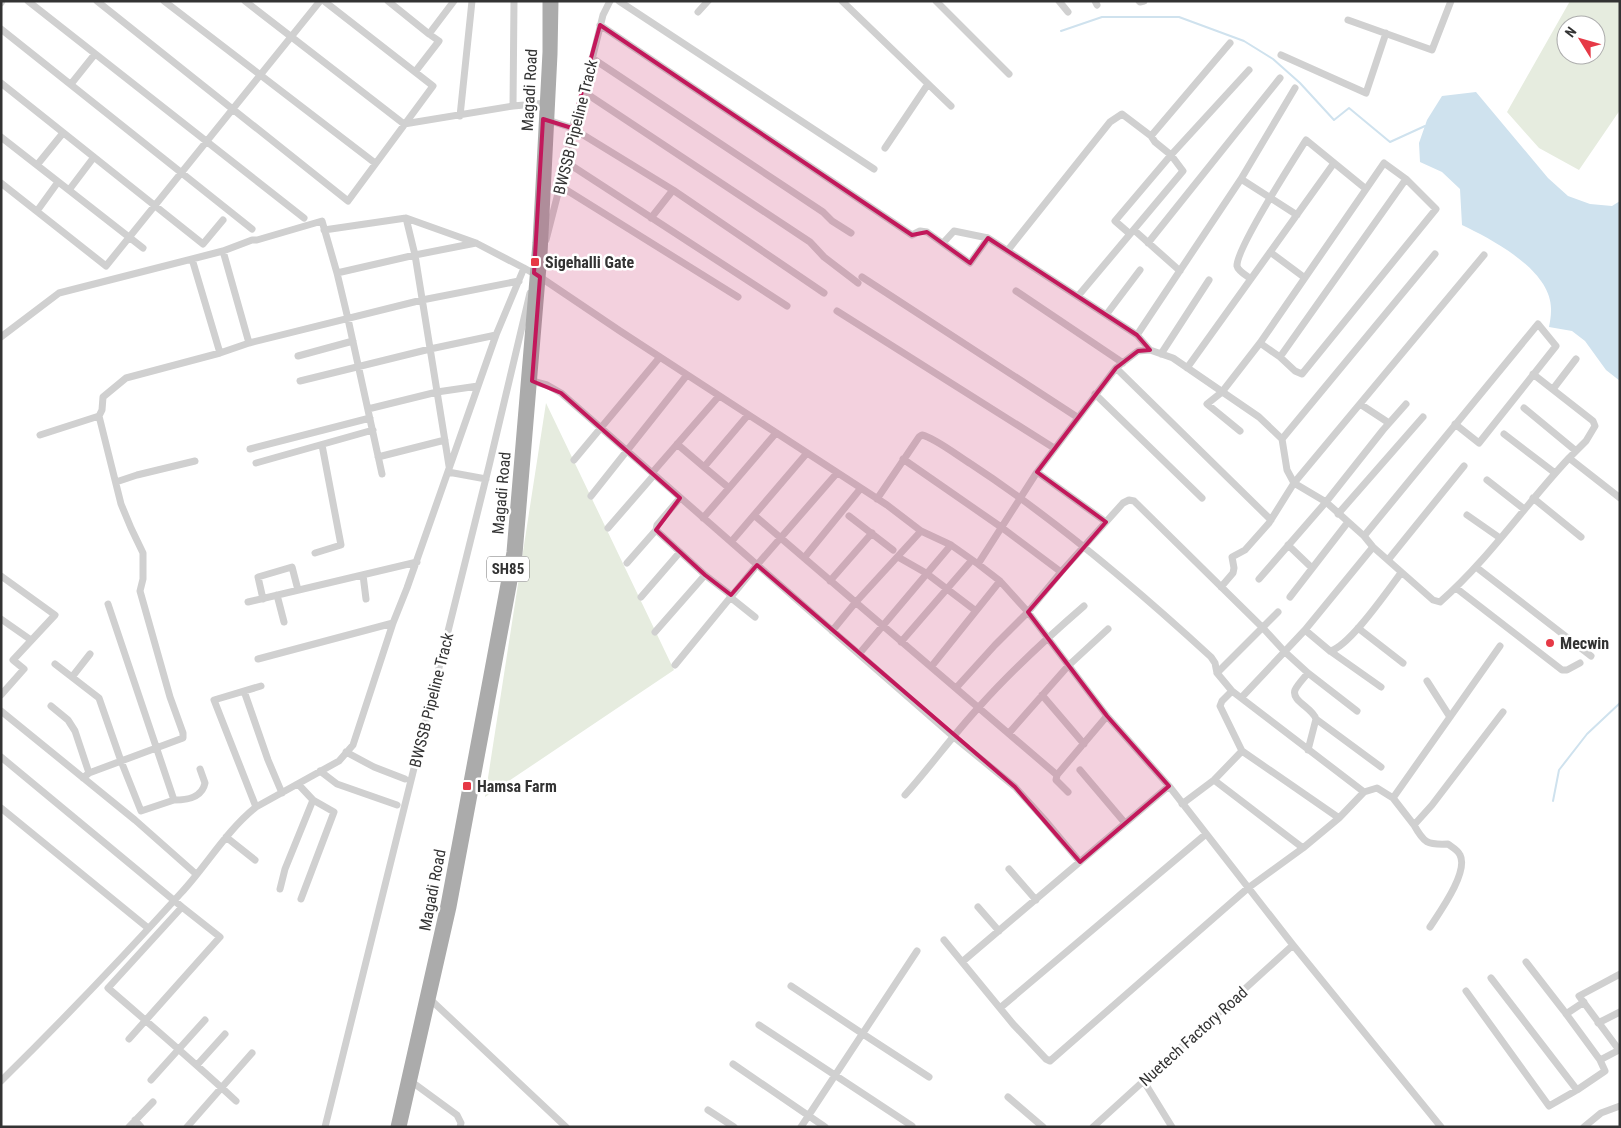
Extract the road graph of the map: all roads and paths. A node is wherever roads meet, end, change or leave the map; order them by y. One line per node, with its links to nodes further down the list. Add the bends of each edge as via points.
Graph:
1 (28, 1): 31 (street)
2 (97, 1): 47 (street)
3 (164, 1): 37 (street)
4 (245, 1): 29 (street)
5 (320, 1): 29 (street)
6 (324, 1): 35 (street)
7 (388, 1): 28 (street)
8 (454, 1): 28 (street)
9 (472, 1): 48 (street)
10 (514, 1): 45 (street)
11 (548, 1): 44 (main road, Magadi Road / SH85)
12 (554, 1): 44 (main road, Magadi Road / SH85)
13 (610, 1): 25 (street, BWSSB Pipeline Track)
14 (619, 1): 63 (street)
15 (708, 1): 22 (street)
16 (842, 1): 41 (street)
17 (936, 1): 36 (street)
18 (1059, 1): 23 (street)
19 (1139, 1): 20 (street)
20 (1144, 1)
21 (1451, 1): 27 (street, via 1432,50)
22 (698, 12)
23 (1068, 12)
24 (1348, 20): 27 (street)
25 (600, 25): 33 (street, BWSSB Pipeline Track); 88 (street, via 912,235 927,232)
26 (1, 29): 40 (street)
27 (1386, 33): 32 (street, via 1366,93)
28 (429, 34): 35 (street, via 439,41)
29 (291, 37): 37 (street); 50 (street)
30 (1230, 43): 53 (street)
31 (95, 54): 40 (street); 55 (street)
32 (1281, 55)
33 (592, 58): 43 (street, BWSSB Pipeline Track); 84 (street)
34 (1249, 70): 57 (street)
35 (415, 72): 50 (street, via 433,86)
36 (1009, 74)
37 (260, 75): 47 (street); 60 (street)
38 (1280, 78): 89 (street)
39 (1, 83): 52 (street)
40 (71, 84): 64 (street)
41 (928, 84): 46 (street); 56 (street)
42 (1295, 88): 65 (street)
43 (584, 92): 51 (street, BWSSB Pipeline Track); 151 (street, via 810,242 824,257)
44 (547, 103): 45 (street); 49 (main road, Magadi Road / SH85)
45 (513, 106): 48 (street)
46 (951, 106)
47 (233, 109): 55 (street); 60 (street, via 348,201)
48 (460, 116): 50 (street)
49 (546, 120): 51 (street); 94 (main road, Magadi Road / SH85); 103 (main road, Magadi Road / SH85)
50 (404, 124): 60 (street)
51 (572, 128): 59 (street, BWSSB Pipeline Track); 72 (street)
52 (63, 132): 58 (street); 62 (street)
53 (1151, 136): 57 (street); 91 (street, via 1122,114 1110,122)
54 (1, 137): 62 (street)
55 (206, 142): 64 (street); 77 (street)
56 (885, 148)
57 (1171, 155): 83 (street, via 1184,171); 83 (street, via 1115,221)
58 (94, 158): 71 (street); 74 (street)
59 (566, 162): 69 (street, BWSSB Pipeline Track); 79 (street)
60 (375, 163)
61 (1334, 163): 70 (street); 73 (street, via 1306,140); 76 (street)
62 (38, 165): 67 (street)
63 (874, 169)
64 (181, 173): 74 (street); 81 (street)
65 (1241, 179): 73 (street); 101 (street)
66 (1406, 179): 70 (street, via 1384,163); 129 (street); 129 (street, via 1436,209 1302,374)
67 (58, 182): 71 (street); 75 (street)
68 (1, 183): 75 (street)
69 (560, 186): 94 (street, BWSSB Pipeline Track); 111 (street)
70 (1366, 189): 104 (street)
71 (69, 190): 85 (street)
72 (673, 190): 79 (street); 109 (street)
73 (1270, 198): 76 (street); 105 (street, via 1241,250 1237,265)
74 (155, 206): 80 (street, via 202,244); 85 (street)
75 (37, 211): 85 (street, via 106,266)
76 (1297, 215): 93 (street)
77 (304, 218)
78 (406, 218): 82 (street); 87 (street); 96 (street)
79 (651, 218): 113 (street)
80 (223, 220)
81 (252, 230)
82 (324, 230): 92 (street, via 322,221); 102 (street)
83 (1132, 232): 89 (street); 110 (street)
84 (850, 233)
85 (129, 237): 90 (street)
86 (988, 238): 88 (street, via 954,230); 88 (street, via 970,263); 91 (street)
87 (476, 243): 96 (street); 99 (street)
88 (943, 243)
89 (1148, 243): 101 (street)
90 (143, 248)
91 (1008, 250): 110 (street)
92 (223, 251): 98 (street); 121 (street)
93 (1270, 252): 104 (street); 105 (street)
94 (543, 254): 103 (main road, Magadi Road / SH85)
95 (1435, 254): 162 (street)
96 (415, 255): 102 (street); 112 (street)
97 (1484, 255): 145 (street)
98 (192, 259): 119 (street, via 59,293); 125 (street)
99 (524, 268): 103 (street); 107 (street)
100 (1140, 270): 115 (street)
101 (1180, 271): 118 (street)
102 (337, 273): 116 (street)
103 (537, 275): 128 (street); 138 (main road, Magadi Road / SH85); 185 (street, BWSSB Pipeline Track); 405 (main road, Magadi Road / SH85, via 511,552 445,905)
104 (1305, 278): 122 (street)
105 (1251, 279): 134 (street)
106 (1209, 280): 126 (street)
107 (519, 281): 112 (street); 117 (street)
108 (1016, 291): 131 (street)
109 (824, 293)
110 (1078, 296): 115 (street)
111 (738, 297)
112 (422, 300): 116 (street); 123 (street)
113 (787, 306)
114 (837, 311): 166 (street)
115 (1106, 315): 118 (street)
116 (348, 319): 120 (street); 121 (street)
117 (496, 335): 123 (street); 139 (street)
118 (1137, 335): 124 (street)
119 (1, 337)
120 (352, 341): 127 (street); 132 (street)
121 (249, 343): 125 (street)
122 (1260, 343): 129 (street); 142 (street)
123 (430, 349): 132 (street); 141 (street)
124 (1150, 350): 126 (street); 131 (street, via 1138,351)
125 (220, 353): 150 (street, via 126,378 103,397)
126 (1161, 354): 134 (street)
127 (298, 356)
128 (660, 357): 136 (street); 156 (street)
129 (1280, 357)
130 (1576, 359): 140 (street)
131 (1123, 363): 133 (street)
132 (358, 366): 137 (street); 148 (street)
133 (1116, 368): 143 (street); 205 (street)
134 (1187, 368): 142 (street)
135 (1533, 374): 140 (street); 155 (street, via 1478,443); 155 (street, via 1556,346 1538,324)
136 (687, 375): 144 (street); 169 (street)
137 (300, 381)
138 (532, 381): 156 (street, via 560,393); 366 (main road, Magadi Road / SH85, via 518,554 452,907)
139 (478, 386): 141 (street); 179 (street)
140 (1553, 389): 168 (street, via 1595,426)
141 (437, 392): 148 (street); 163 (street)
142 (1222, 392): 158 (street, via 1207,404); 162 (street, via 1259,417)
143 (1095, 394): 151 (street); 193 (street)
144 (719, 396): 149 (street); 164 (street)
145 (1360, 404): 154 (street); 188 (street)
146 (1406, 404): 154 (street)
147 (1524, 408): 168 (street)
148 (368, 409): 153 (street)
149 (748, 415): 159 (street); 178 (street)
150 (99, 416): 161 (street); 187 (street)
151 (1077, 417): 166 (street)
152 (1423, 417): 200 (street)
153 (370, 418): 157 (street); 167 (street)
154 (1388, 423): 198 (street)
155 (1455, 424): 213 (street)
156 (601, 428): 169 (street); 174 (street)
157 (373, 430): 165 (street); 171 (street)
158 (1240, 431)
159 (776, 433): 170 (street); 189 (street)
160 (1504, 434): 182 (street)
161 (40, 435)
162 (1282, 439): 188 (street, via 1287,470)
163 (445, 440): 171 (street); 179 (street)
164 (677, 444): 178 (street); 184 (street)
165 (322, 445): 176 (street); 224 (street, via 341,545)
166 (1054, 448): 180 (street)
167 (250, 449)
168 (1576, 451): 172 (street)
169 (627, 452): 184 (street); 191 (street)
170 (807, 453): 181 (street); 201 (street)
171 (378, 457): 183 (street)
172 (1569, 458): 182 (street); 195 (street)
173 (903, 459): 196 (street); 197 (street, via 924,434); 208 (street)
174 (574, 460)
175 (195, 461): 187 (street)
176 (256, 463)
177 (1464, 466): 227 (street)
178 (704, 467): 189 (street)
179 (449, 470): 185 (street); 228 (street)
180 (1037, 472): 197 (street); 206 (street)
181 (837, 473): 190 (street); 215 (street)
182 (1555, 473): 194 (street)
183 (382, 474)
184 (653, 474): 192 (street); 209 (street)
185 (486, 479): 404 (street, BWSSB Pipeline Track)
186 (1487, 480): 199 (street)
187 (116, 482): 310 (street, via 130,528 143,553 140,591 170,697 184,733 183,738)
188 (1294, 483): 198 (street); 205 (street)
189 (729, 488): 204 (street)
190 (860, 488): 196 (street); 226 (street)
191 (591, 496)
192 (680, 498): 204 (street); 210 (street)
193 (1202, 498)
194 (1533, 498): 199 (street); 214 (street)
195 (1620, 498)
196 (877, 499): 211 (street)
197 (1020, 499): 208 (street); 220 (street)
198 (1326, 502): 200 (street); 219 (street)
199 (1524, 509): 216 (street)
200 (1338, 514): 207 (street)
201 (754, 515): 215 (street); 217 (street)
202 (1467, 515): 216 (street)
203 (849, 516): 212 (street)
204 (703, 518): 217 (street)
205 (1271, 520): 243 (street, via 1245,550 1232,557 1233,573)
206 (1106, 522): 220 (street); 243 (street, via 1122,503 1134,501)
207 (1348, 522): 213 (street); 233 (street)
208 (1002, 527): 229 (street); 234 (street)
209 (608, 528)
210 (656, 530): 223 (street); 230 (street)
211 (921, 530): 218 (street); 225 (street)
212 (872, 533): 222 (street); 241 (street)
213 (1364, 536): 221 (street)
214 (1581, 537)
215 (780, 538): 226 (street); 231 (street)
216 (1500, 538): 232 (street)
217 (731, 542): 231 (street)
218 (951, 545): 229 (street); 235 (street)
219 (1288, 545): 233 (street); 240 (street)
220 (1084, 547): 234 (street); 288 (street, via 1211,657)
221 (1373, 547): 227 (street); 268 (street)
222 (893, 550)
223 (680, 552): 238 (street); 249 (street)
224 (315, 553)
225 (898, 557): 235 (street); 254 (street)
226 (804, 558): 241 (street)
227 (1388, 560): 236 (street)
228 (416, 562): 237 (street); 263 (street)
229 (975, 562): 242 (street); 246 (street)
230 (627, 563)
231 (757, 565): 248 (street); 269 (street)
232 (1476, 567): 244 (street); 279 (street)
233 (1312, 568): 250 (street)
234 (1061, 572): 258 (street)
235 (926, 573): 246 (street); 264 (street)
236 (1401, 573): 244 (street, via 1433,600 1440,602); 266 (street)
237 (363, 575): 245 (street); 252 (street)
238 (705, 575): 248 (street); 270 (street)
239 (1, 576): 272 (street, via 55,615)
240 (1259, 579)
241 (830, 581): 254 (street)
242 (1000, 581): 257 (street); 258 (street)
243 (1221, 587): 265 (street)
244 (1456, 588): 281 (street, via 1562,670)
245 (298, 590): 247 (street); 251 (street, via 292,567 258,577)
246 (946, 590): 257 (street); 273 (street)
247 (277, 595): 251 (street); 262 (street)
248 (731, 596): 260 (street); 284 (street)
249 (641, 597)
250 (1290, 597)
251 (263, 599): 253 (street)
252 (366, 599)
253 (248, 602)
254 (855, 603): 264 (street); 269 (street)
255 (108, 604): 310 (street)
256 (1084, 606): 271 (street)
257 (976, 611): 285 (street)
258 (1028, 612): 271 (street); 293 (street)
259 (1278, 612): 265 (street)
260 (755, 617)
261 (1, 618): 272 (street)
262 (284, 622)
263 (393, 623): 280 (street); 313 (street, via 353,745)
264 (882, 625): 273 (street); 278 (street)
265 (1263, 628): 276 (street); 288 (street)
266 (1358, 628): 275 (street, via 1343,645); 282 (street)
267 (1108, 629): 286 (street)
268 (1305, 630): 275 (street); 276 (street)
269 (832, 631): 278 (street)
270 (654, 632)
271 (1047, 638): 286 (street); 300 (street)
272 (31, 640): 296 (street, via 13,660 24,669)
273 (901, 642): 285 (street)
274 (1500, 646): 305 (street)
275 (1330, 651): 292 (street)
276 (1285, 652): 287 (street); 298 (street)
277 (90, 654): 289 (street)
278 (858, 654): 308 (street)
279 (1591, 656)
280 (258, 659)
281 (1580, 662)
282 (1403, 663)
283 (55, 664): 289 (street)
284 (675, 665)
285 (931, 666): 293 (street)
286 (1068, 666): 297 (street); 304 (street)
287 (1308, 673): 302 (street); 306 (street, via 1295,694)
288 (1217, 674): 295 (street)
289 (72, 677): 315 (street, via 98,698)
290 (1427, 681): 305 (street)
291 (261, 686): 294 (street)
292 (1381, 687)
293 (956, 688): 300 (street)
294 (244, 691): 328 (street); 335 (street, via 214,700)
295 (1232, 691): 298 (street); 312 (street, via 1220,706)
296 (1, 695)
297 (1042, 695): 307 (street); 309 (street)
298 (1241, 698): 311 (street)
299 (50, 706): 321 (street, via 68,720 74,731)
300 (978, 708): 307 (street); 308 (street)
301 (1, 711): 321 (street)
302 (1357, 711)
303 (1503, 712): 339 (street)
304 (1106, 716): 309 (street); 325 (street)
305 (1450, 717): 330 (street)
306 (1316, 719): 311 (street); 316 (street)
307 (1009, 733): 320 (street)
308 (954, 737): 329 (street); 344 (street, via 1015,787)
309 (1084, 744): 320 (street)
310 (157, 748): 315 (street); 331 (street)
311 (1308, 750): 327 (street)
312 (1242, 751): 323 (street); 337 (street)
313 (346, 752): 319 (street, via 339,761); 322 (street)
314 (1, 758): 351 (street)
315 (121, 761): 321 (street); 331 (street, via 141,811)
316 (1381, 767)
317 (200, 769): 331 (street, via 205,783 202,792)
318 (1080, 770): 338 (street)
319 (320, 772): 324 (street); 334 (street, via 337,784)
320 (1058, 775): 326 (street, via 1056,780)
321 (86, 776): 346 (street)
322 (405, 779)
323 (1214, 780): 333 (street); 342 (street)
324 (298, 784): 328 (street); 332 (street)
325 (1169, 786): 333 (street); 338 (street)
326 (1068, 792)
327 (1364, 792): 330 (street, via 1377,788); 337 (street)
328 (282, 793): 335 (street)
329 (905, 795)
330 (1393, 798): 339 (street)
331 (174, 800)
332 (313, 800): 347 (street, via 284,869); 349 (street, via 334,812)
333 (1182, 804): 340 (street)
334 (397, 805)
335 (256, 807): 341 (street)
336 (1, 808): 354 (street)
337 (1339, 818): 342 (street)
338 (1125, 823): 344 (street)
339 (1414, 825): 355 (street, via 1428,843 1448,844 1461,856 1454,888)
340 (1206, 834): 348 (street); 368 (street)
341 (226, 837): 343 (street); 346 (street)
342 (1303, 848): 348 (street)
343 (255, 860)
344 (1080, 862): 350 (street)
345 (1009, 868): 350 (street)
346 (196, 874): 351 (street)
347 (280, 888)
348 (1248, 888): 358 (street); 368 (street, via 1050,1060)
349 (300, 899)
350 (1036, 900): 356 (street)
351 (174, 901): 352 (street); 354 (street)
352 (182, 907): 371 (street, via 108,988); 371 (street, via 220,937)
353 (978, 907): 356 (street)
354 (148, 928): 386 (street)
355 (1430, 928)
356 (999, 931): 360 (street)
357 (944, 940): 360 (street)
358 (1293, 945): 388 (street, Nuetech Factory Road); 414 (street)
359 (917, 951): 376 (street)
360 (962, 962): 368 (street)
361 (1526, 962): 370 (street)
362 (1620, 974): 367 (street, via 1579,996)
363 (1492, 978): 391 (street)
364 (791, 986): 376 (street)
365 (1466, 991): 391 (street, via 1549,1106)
366 (431, 1000): 389 (main road, Magadi Road / SH85); 407 (street)
367 (1584, 1002): 370 (street); 373 (street)
368 (1000, 1008)
369 (1620, 1012): 373 (street)
370 (1566, 1014): 381 (street)
371 (146, 1020): 377 (street); 378 (street)
372 (205, 1020): 378 (street)
373 (1598, 1023): 379 (street)
374 (759, 1025): 384 (street)
375 (225, 1034): 383 (street)
376 (863, 1034): 384 (street); 385 (street)
377 (129, 1039)
378 (179, 1049): 383 (street); 387 (street)
379 (1619, 1051): 381 (street)
380 (252, 1053): 390 (street)
381 (1600, 1060): 391 (street, via 1605,1071)
382 (733, 1064): 397 (street)
383 (197, 1065): 390 (street)
384 (836, 1075): 397 (street); 400 (street)
385 (930, 1076)
386 (1, 1080)
387 (151, 1080)
388 (1143, 1080): 412 (street, Nuetech Factory Road); 413 (street)
389 (412, 1082): 399 (street, via 457,1115); 406 (main road, Magadi Road / SH85)
390 (222, 1087): 393 (street); 403 (street)
391 (1577, 1090)
392 (1008, 1097): 411 (street)
393 (236, 1101)
394 (153, 1102): 398 (street)
395 (1620, 1106): 415 (street, via 1601,1113)
396 (708, 1110): 408 (street)
397 (809, 1116): 409 (street); 410 (street)
398 (135, 1120): 401 (street); 402 (street)
399 (463, 1125)
400 (912, 1126)
401 (129, 1127)
402 (141, 1127)
403 (187, 1127)
404 (325, 1127)
405 (395, 1127)
406 (402, 1127)
407 (566, 1127)
408 (734, 1127)
409 (801, 1127)
410 (826, 1127)
411 (1043, 1127)
412 (1093, 1127)
413 (1172, 1127)
414 (1441, 1127)
415 (1584, 1127)

